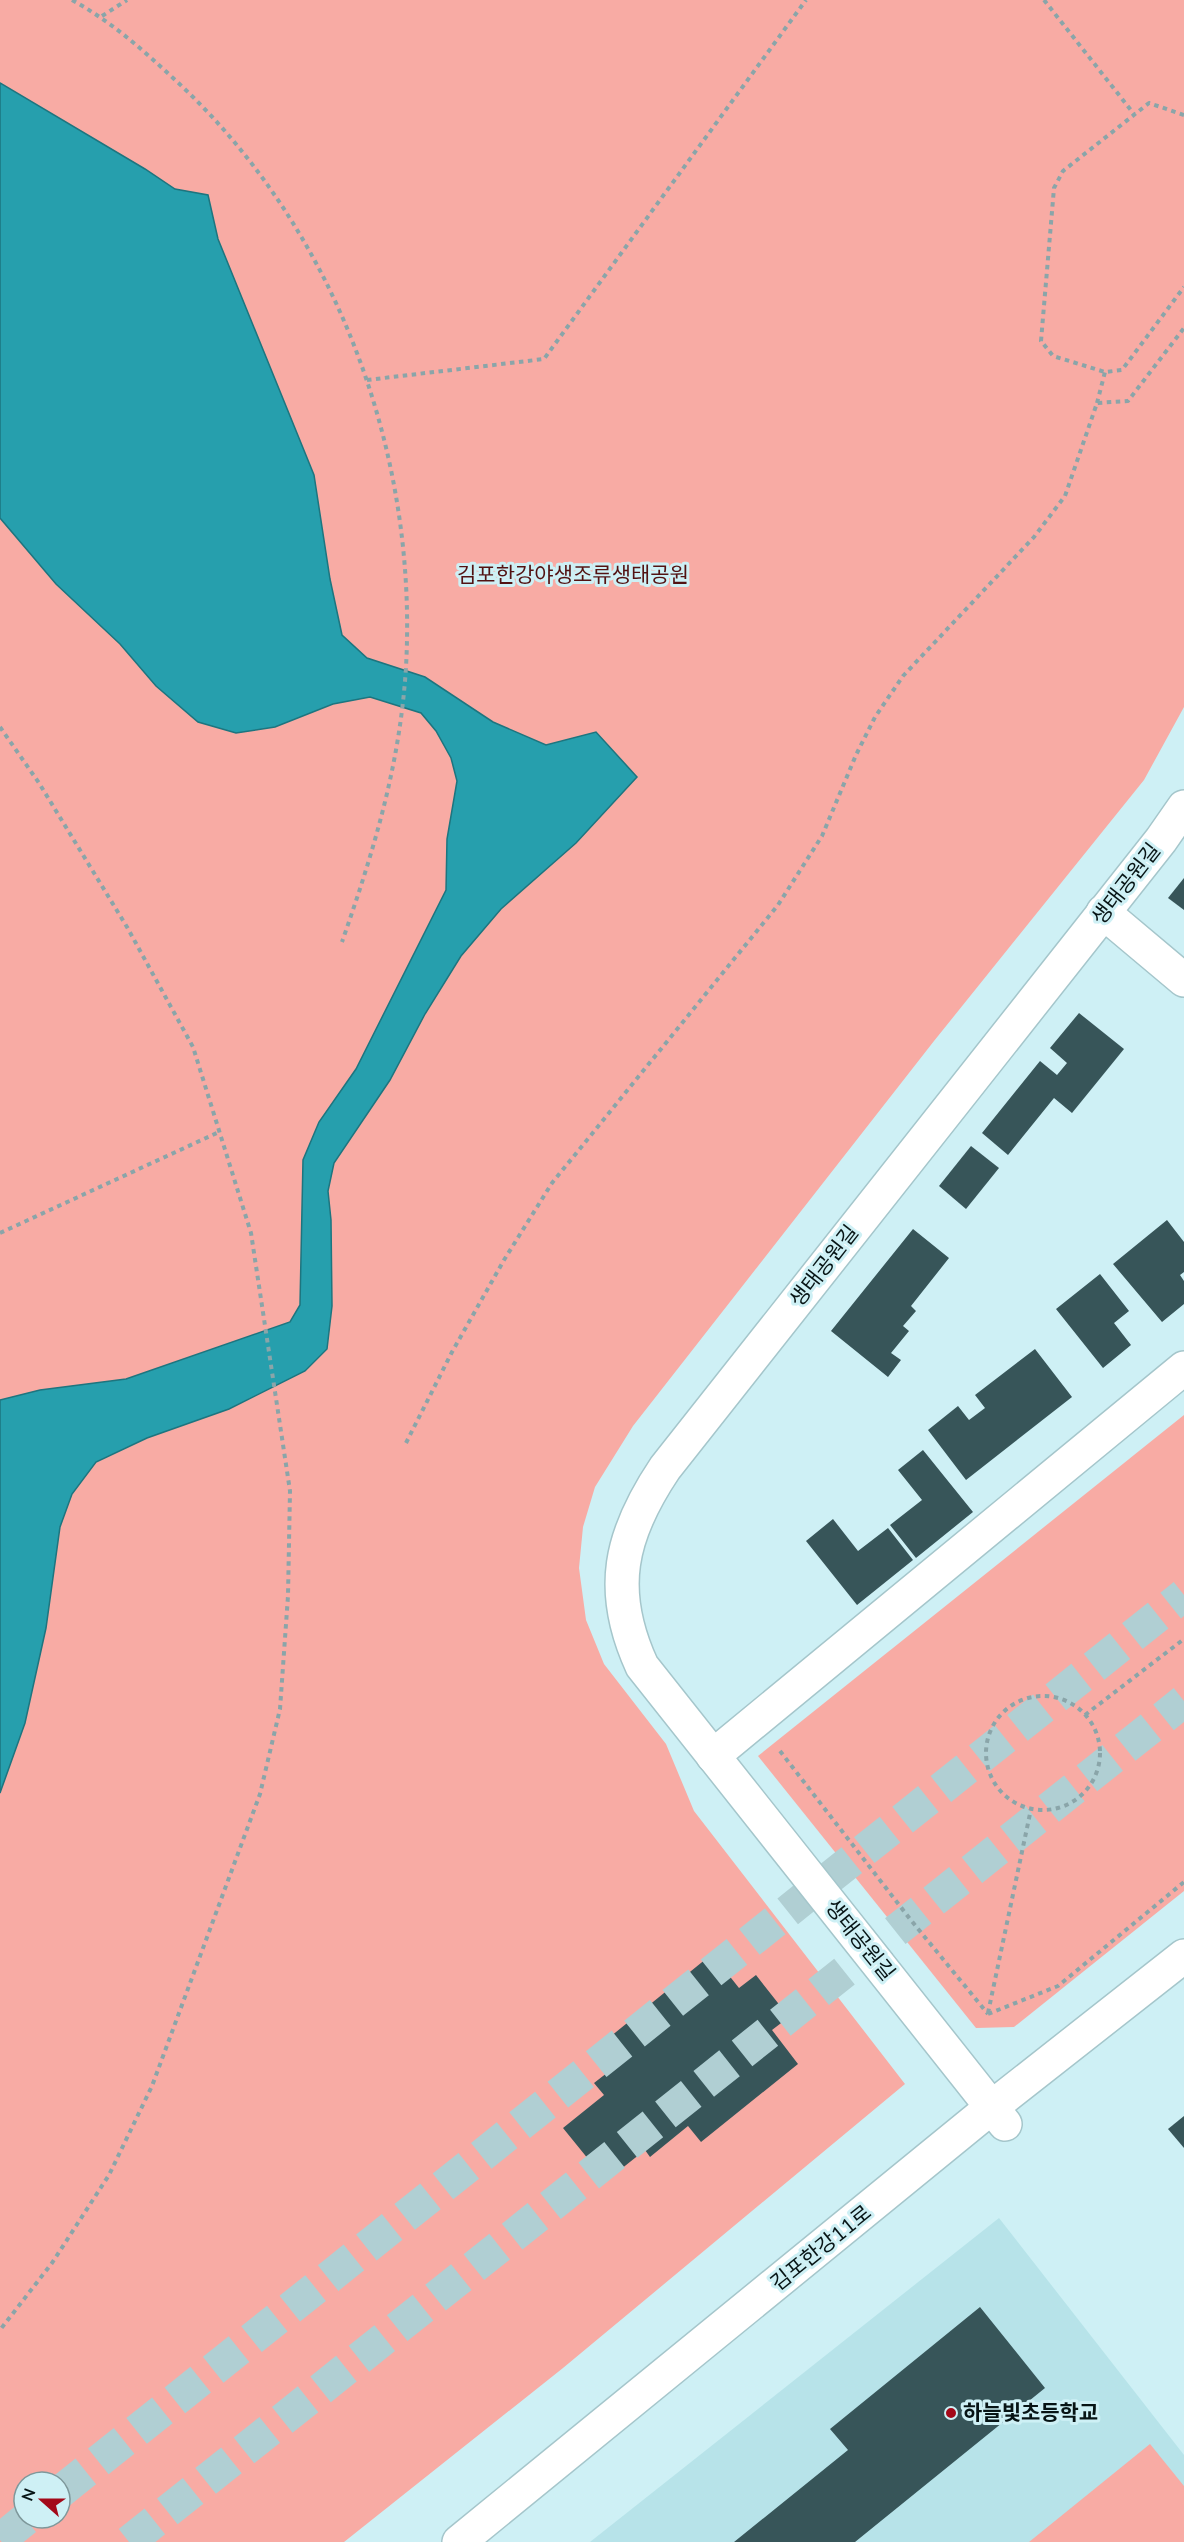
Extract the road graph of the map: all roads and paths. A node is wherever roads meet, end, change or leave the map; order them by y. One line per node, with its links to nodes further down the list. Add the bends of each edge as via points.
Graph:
1 (72, 0): 5 (path)
2 (127, 0): 5 (path)
3 (806, 0): 11 (path, via 544,359)
4 (1044, 0): 6 (path)
5 (102, 16): 11 (path, via 195,97 250,159 299,231 338,304)
6 (1134, 114): 7 (path, via 1149,103); 10 (path, via 1063,171 1054,188 1041,341 1053,356)
7 (1184, 115)
8 (1184, 287): 10 (path, via 1122,370)
9 (1184, 328): 12 (path, via 1128,401)
10 (1105, 372): 12 (path)
11 (367, 380): 16 (path, via 396,499 406,600 406,666 390,789 371,860)
12 (1097, 404): 21 (path, via 1065,496 1034,537 903,676 875,717 822,836 778,905 552,1183 475,1311)
13 (0, 727): 18 (path, via 127,927 193,1047)
14 (1184, 807): 15 (street, 생태공원길)
15 (1103, 912): 17 (street); 25 (street, 생태공원길, via 665,1468 634,1522 624,1554 622,1585 632,1642 642,1666)
16 (342, 942)
17 (1184, 980)
18 (219, 1132): 19 (path); 32 (path, via 251,1233 290,1491 280,1709 260,1794 152,2086 109,2175 52,2263)
19 (0, 1233)
20 (1184, 1368): 25 (street)
21 (406, 1443)
22 (1184, 1639): 23 (path)
23 (1085, 1715): 26 (path, via 1100,1747 1099,1765 1092,1782 1066,1805 1049,1810); 26 (path, via 1055,1697 1037,1696 1005,1711 994,1725 987,1742 986,1760 991,1777 1014,1803)
24 (779, 1750): 30 (path)
25 (714, 1756): 31 (street, 생태공원길)
26 (1031, 1809): 30 (path)
27 (1184, 1882): 30 (path, via 1058,1986)
28 (1184, 1956): 31 (street, 김포한강11로)
29 (1184, 1982): 31 (street, 김포한강11로)
30 (988, 2014)
31 (999, 2116): 33 (street, 김포한강11로); 34 (street, 김포한강11로, via 627,2433)
32 (0, 2330)
33 (459, 2542)
34 (488, 2542)

